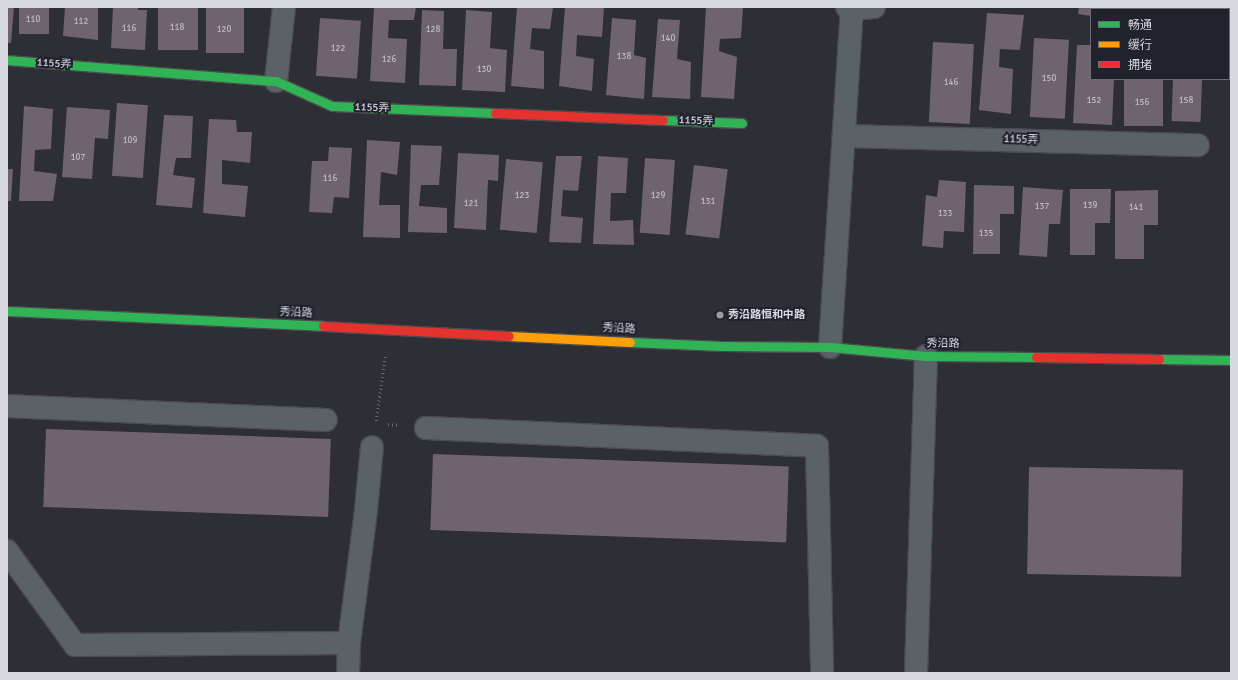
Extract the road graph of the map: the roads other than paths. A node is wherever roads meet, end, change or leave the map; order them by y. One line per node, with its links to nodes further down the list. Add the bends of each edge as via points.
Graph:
1 (284, 7): 5 (street)
2 (874, 7): 3 (street)
3 (850, 8): 7 (street)
4 (7, 60): 5 (main road, 1155弄)
5 (276, 81): 6 (main road, 1155弄, via 332,106)
6 (742, 123)
7 (844, 136): 8 (street, 1155弄); 10 (street)
8 (1198, 145)
9 (7, 310): 10 (main road, 秀沿路, via 722,346)
10 (830, 347): 11 (main road, 秀沿路)
11 (926, 356): 12 (main road, 秀沿路); 21 (street)
12 (1231, 360)
13 (7, 406): 14 (street)
14 (326, 420)
15 (426, 428): 20 (street, via 817,446)
16 (372, 447): 18 (street)
17 (7, 551): 18 (street, via 75,645)
18 (349, 644): 19 (street)
19 (348, 673)
20 (822, 673)
21 (916, 673)

